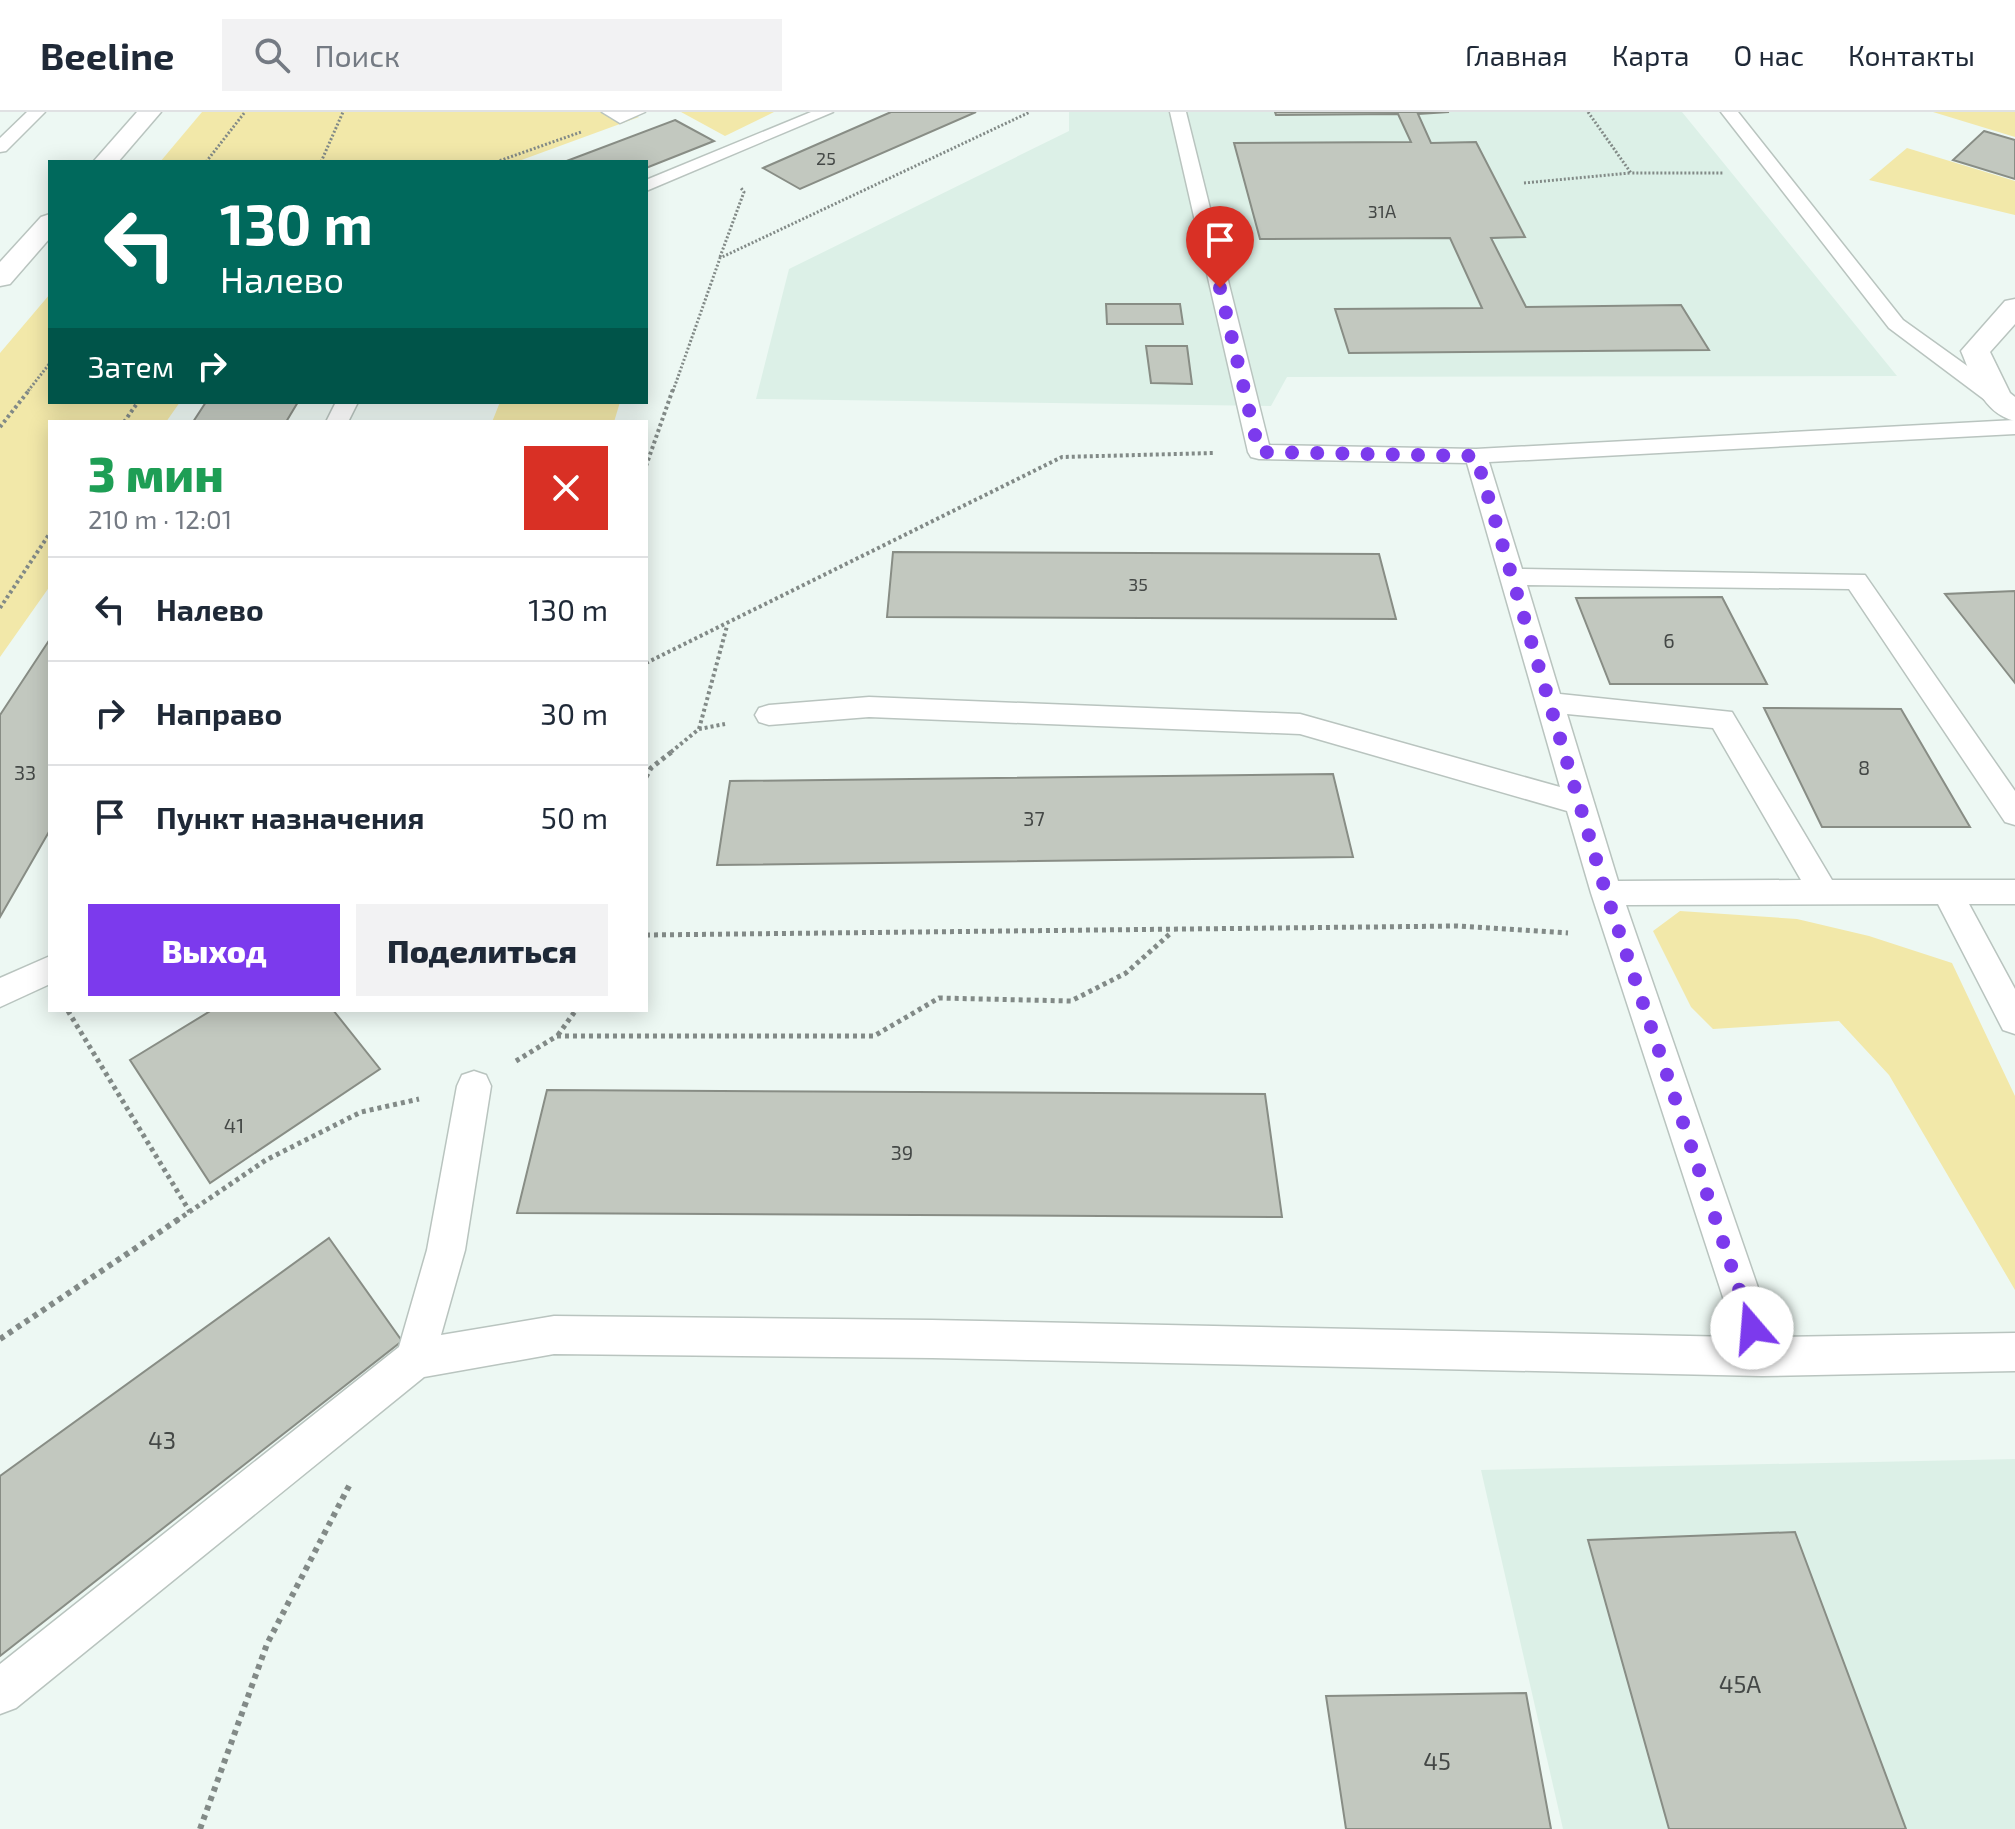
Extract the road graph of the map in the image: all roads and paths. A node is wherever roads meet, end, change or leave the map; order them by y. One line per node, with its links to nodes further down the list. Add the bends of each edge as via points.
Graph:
1 (37, 112): 12 (lane)
2 (150, 112): 14 (main road)
3 (245, 112): 15 (path)
4 (343, 112): 16 (path)
5 (637, 112): 11 (lane)
6 (825, 112): 13 (lane)
7 (1030, 112): 23 (path)
8 (1178, 112): 30 (lane)
9 (1588, 112): 18 (path)
10 (1729, 112): 27 (lane, via 1896,324)
11 (615, 115): 17 (path)
12 (0, 147)
13 (724, 154): 21 (lane); 23 (path, via 744,192)
14 (107, 160)
15 (208, 160)
16 (322, 160)
17 (501, 160)
18 (1631, 173): 19 (path); 20 (path)
19 (1725, 173)
20 (1524, 183)
21 (648, 185)
22 (48, 224): 24 (main road)
23 (720, 258): 32 (path)
24 (0, 278)
25 (2015, 307): 27 (main road, via 1975,351)
26 (48, 366): 28 (path)
27 (2006, 405)
28 (0, 427)
29 (2015, 427): 31 (lane)
30 (1259, 452): 31 (lane); 36 (path, via 1062,457)
31 (1476, 456): 34 (lane)
32 (648, 460)
33 (48, 536): 35 (path)
34 (1512, 577): 38 (lane); 43 (lane, via 1856,581)
35 (0, 608)
36 (727, 625): 37 (path); 40 (path)
37 (648, 662)
38 (1549, 703): 42 (lane); 47 (lane, via 1722,719)
39 (769, 715): 40 (path); 42 (lane, via 869,707 1300,724)
40 (699, 729): 41 (path)
41 (648, 773)
42 (1578, 803): 46 (lane)
43 (2015, 814)
44 (1947, 892): 45 (lane); 47 (lane); 54 (lane)
45 (2015, 892)
46 (1606, 893): 47 (lane); 48 (path, via 1583,934 1457,926); 60 (lane)
47 (1824, 893)
48 (1172, 932): 49 (path); 55 (path, via 1126,973 1071,1001 939,998 874,1036)
49 (648, 935)
50 (48, 970): 51 (lane)
51 (0, 993)
52 (69, 1012): 57 (path)
53 (575, 1012): 55 (path)
54 (2015, 1020)
55 (557, 1036): 56 (path)
56 (474, 1086): 57 (path, via 361,1112 266,1160); 61 (lane, via 446,1250)
57 (190, 1212): 58 (path)
58 (0, 1339)
59 (2015, 1352): 60 (lane)
60 (1762, 1357): 61 (lane, via 554,1335)
61 (415, 1359): 63 (lane)
62 (352, 1481): 64 (path, via 267,1644)
63 (0, 1692)
64 (200, 1829)

